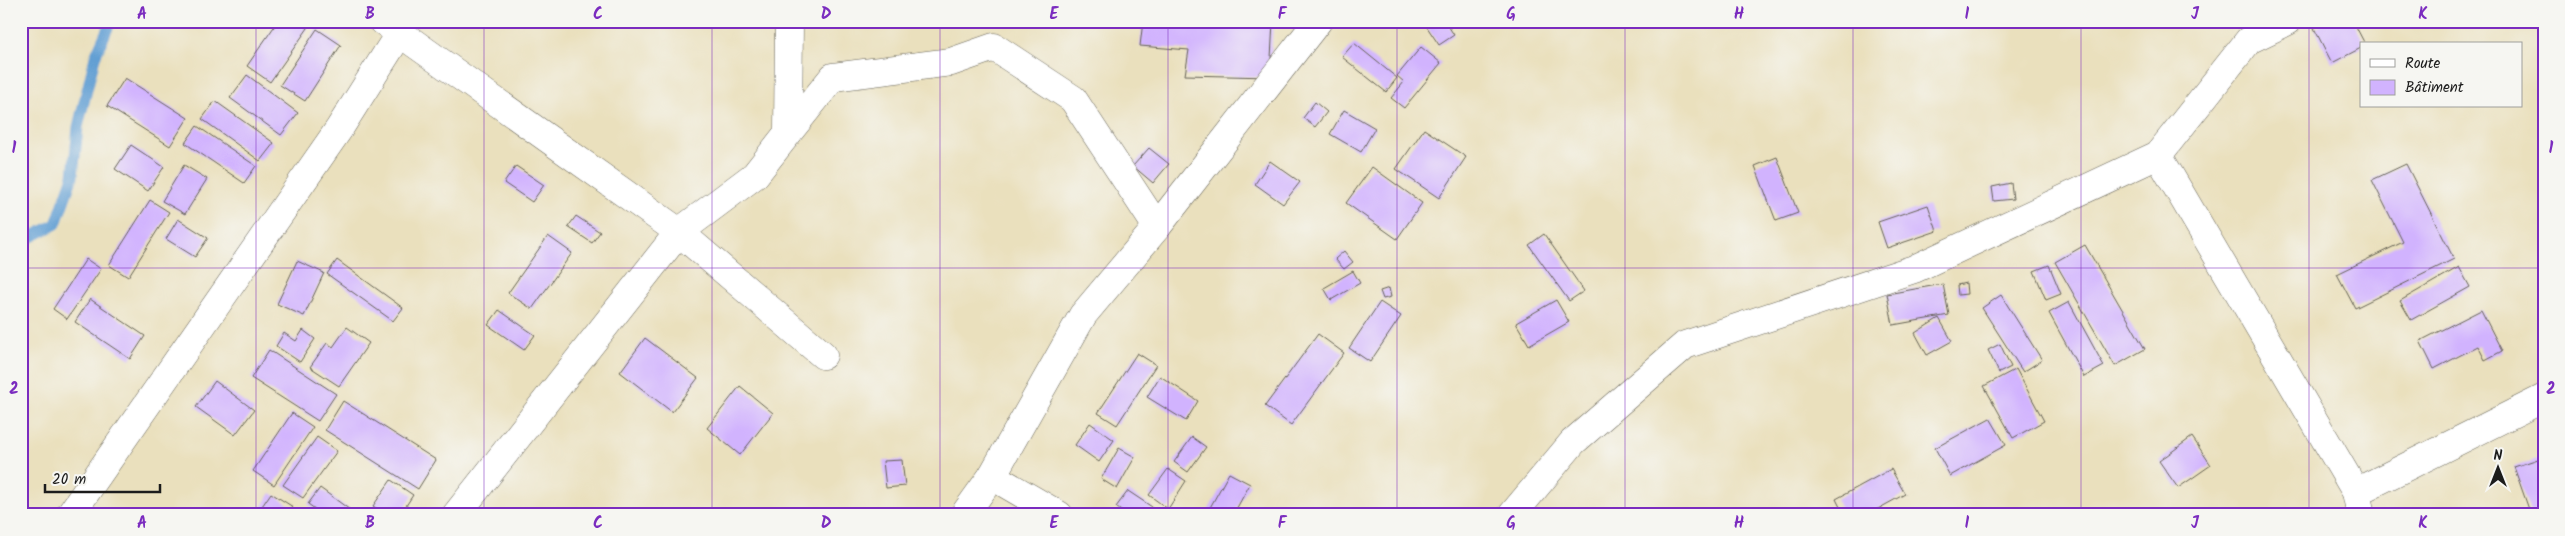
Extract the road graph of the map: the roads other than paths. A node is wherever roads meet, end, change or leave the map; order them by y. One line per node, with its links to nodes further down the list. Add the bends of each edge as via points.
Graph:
1 (1318, 21): 7 (street)
2 (2288, 21): 6 (street, via 2249,40)
3 (791, 22): 5 (street)
4 (392, 26): 8 (street); 13 (street, via 333,138)
5 (788, 132): 7 (street, via 833,77 952,62 994,47 1073,100); 8 (street, via 755,175)
6 (2158, 155): 12 (street); 17 (street, via 1914,269 1685,345 1573,442)
7 (1157, 227): 11 (street, via 1084,315)
8 (678, 232): 9 (street); 14 (street)
9 (823, 355)
10 (2544, 398): 12 (street)
11 (992, 476): 15 (street); 16 (street)
12 (2359, 503)
13 (70, 515)
14 (456, 515)
15 (964, 515)
16 (1059, 515)
17 (1512, 515)

